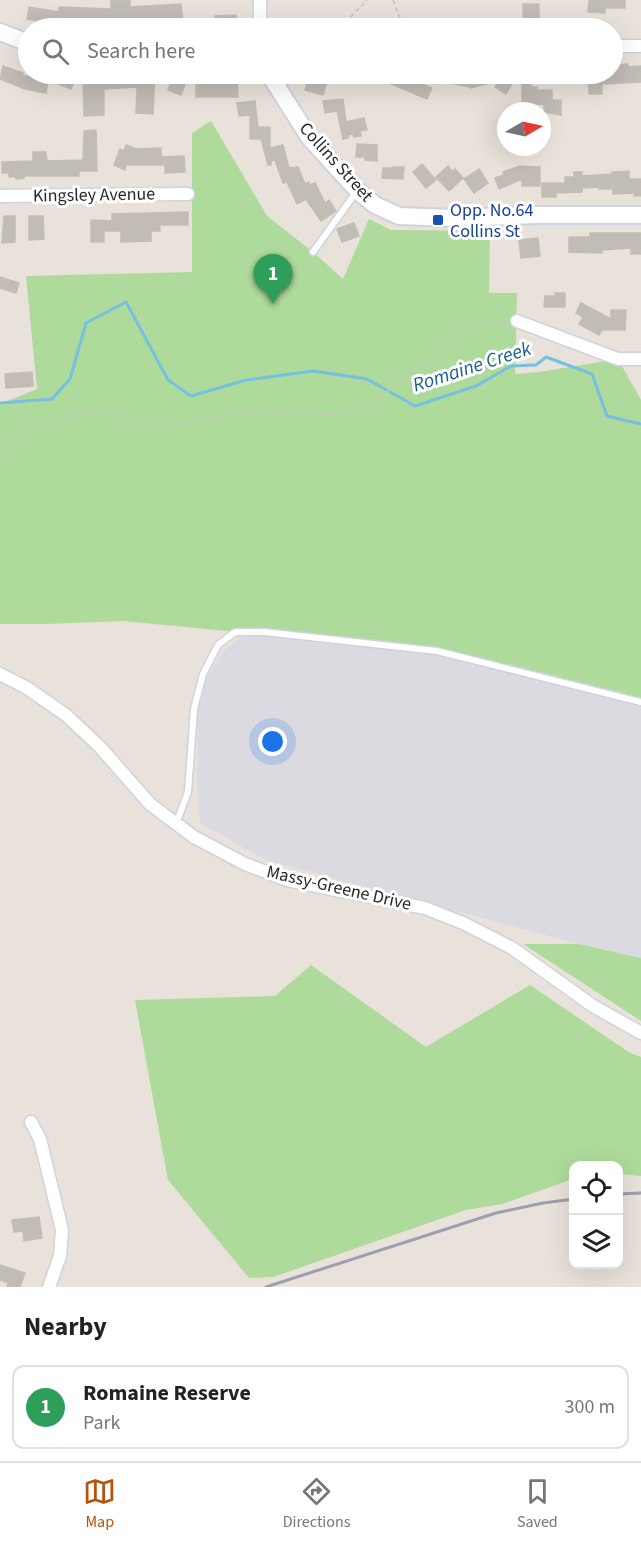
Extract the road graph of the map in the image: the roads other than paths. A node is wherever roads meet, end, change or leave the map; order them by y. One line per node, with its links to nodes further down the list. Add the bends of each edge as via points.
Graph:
1 (260, 0): 2 (street)
2 (260, 18)
3 (0, 32): 4 (street)
4 (18, 41)
5 (623, 46): 6 (street)
6 (641, 46)
7 (275, 84): 8 (street, Collins Street, via 309,137)
8 (358, 191): 11 (street, Collins Street, via 375,205 399,216); 12 (lane)
9 (188, 194): 10 (street, Kingsley Avenue)
10 (0, 196)
11 (641, 215)
12 (313, 252)
13 (517, 321): 14 (street, via 618,359)
14 (641, 359)
15 (0, 674): 17 (street, Massy-Greene Drive, via 66,715 150,804)
16 (641, 702): 17 (lane, via 437,651 235,632 218,645 203,674 194,709 188,792)
17 (176, 825): 18 (street, Massy-Greene Drive, via 244,864 287,880 425,909 463,923 513,948 593,1006)
18 (641, 1033)
19 (31, 1122): 20 (street, via 40,1139 62,1230 60,1256)
20 (49, 1287)

